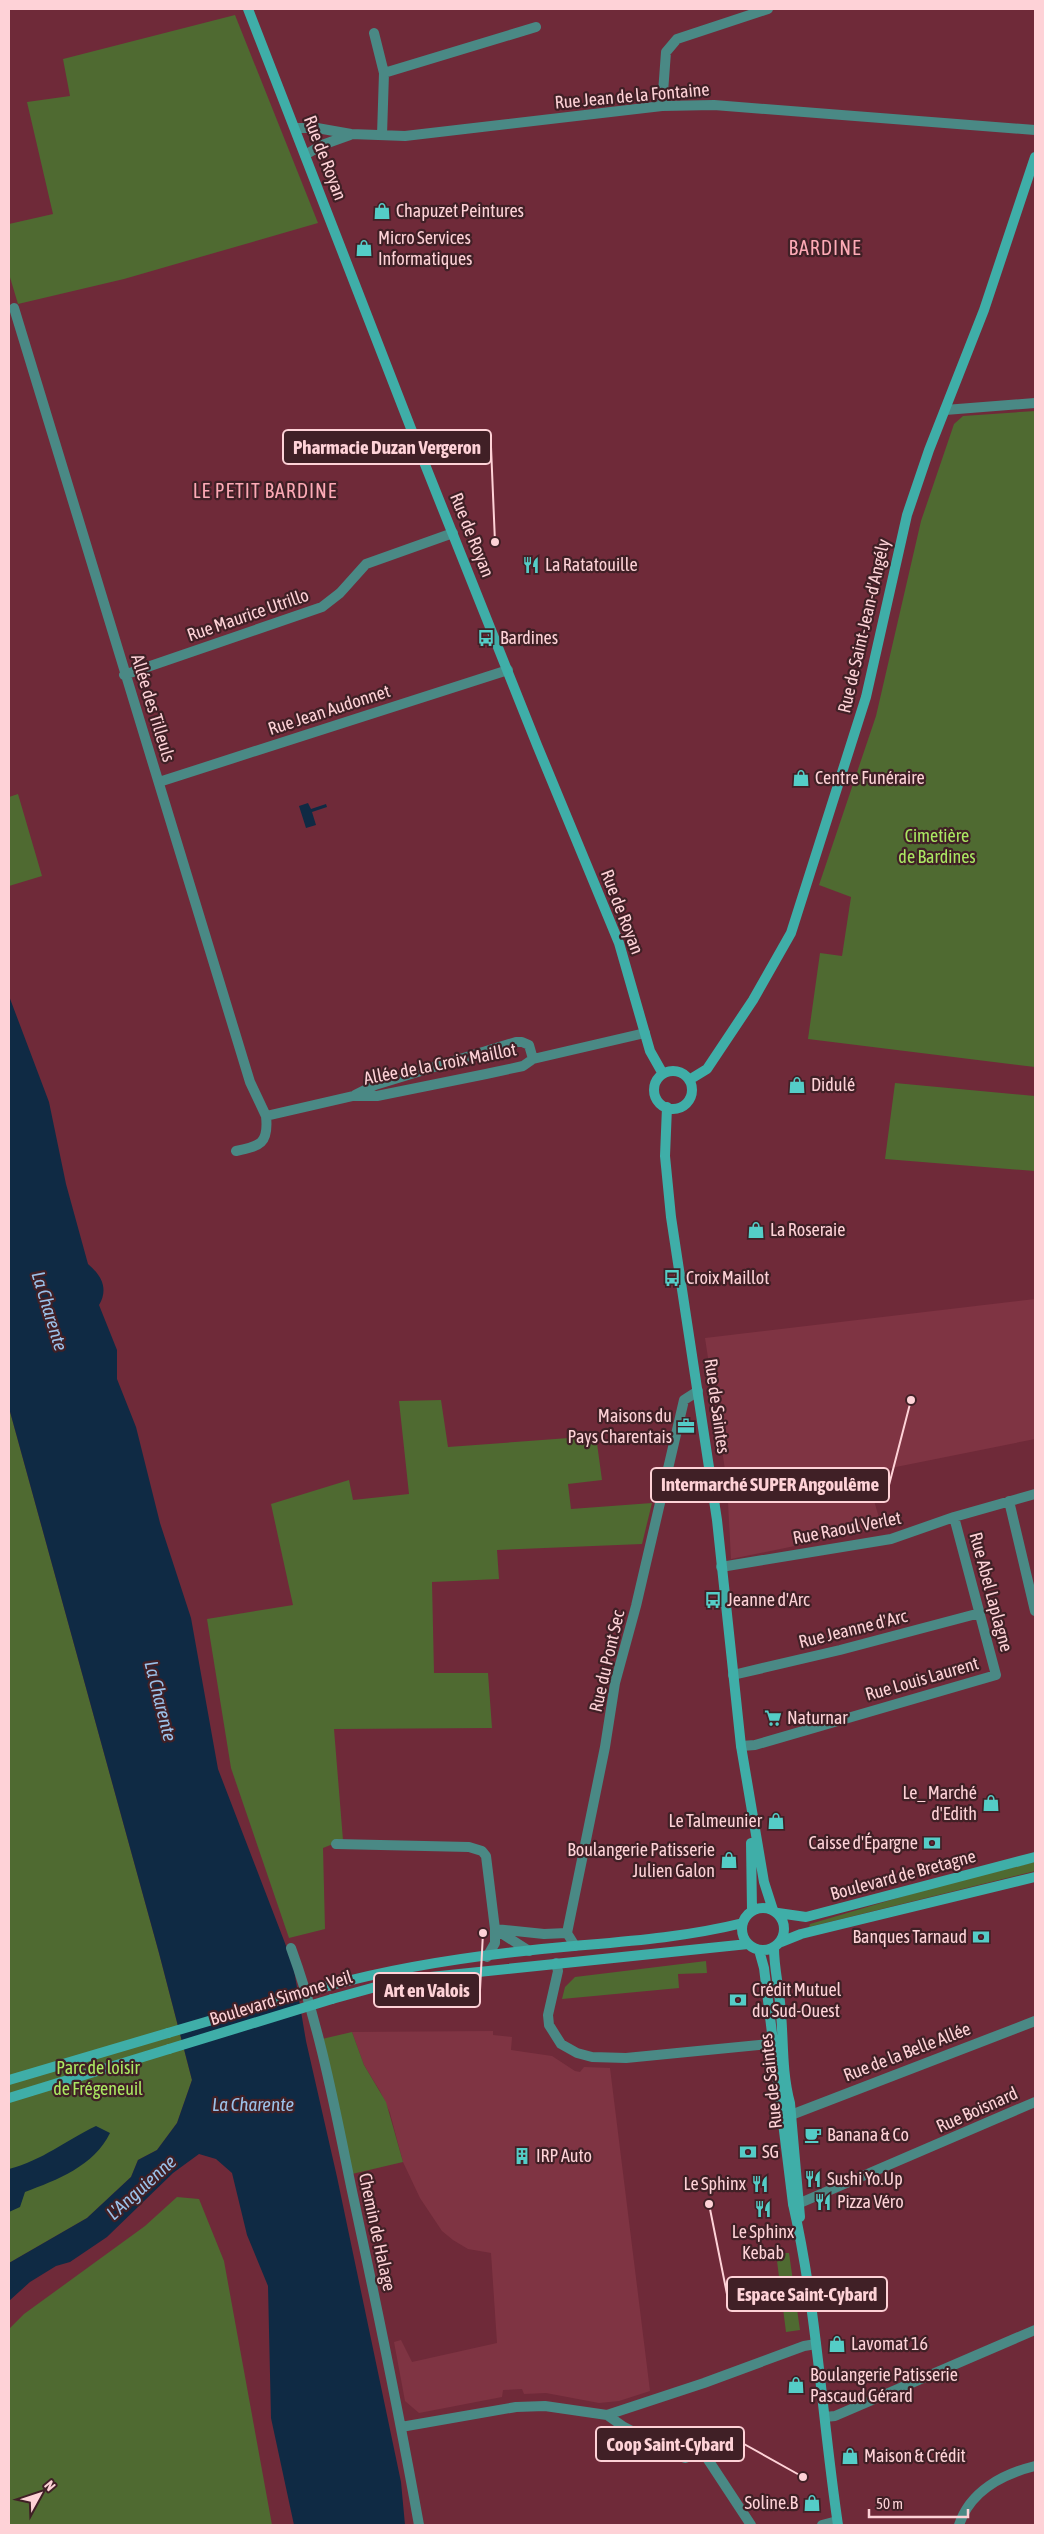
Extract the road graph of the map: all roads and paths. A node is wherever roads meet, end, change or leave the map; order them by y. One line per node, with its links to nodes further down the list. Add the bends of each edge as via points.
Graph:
1 (248, 9): 7 (main road, Rue de Royan)
2 (768, 10): 6 (street, via 677,39 666,52)
3 (536, 27): 5 (street)
4 (374, 33): 5 (street)
5 (384, 73): 10 (street)
6 (662, 106): 8 (street, Rue Jean de la Fontaine, via 714,105); 10 (street, Rue Jean de la Fontaine, via 405,136)
7 (296, 128): 9 (street, Rue Jean de la Fontaine); 11 (main road, Rue de Royan)
8 (1035, 130)
9 (351, 134): 10 (street, Rue Jean de la Fontaine); 11 (street, Rue Jean de la Fontaine)
10 (382, 135)
11 (306, 155): 16 (main road, Rue de Royan, via 310,173 326,206)
12 (1035, 157): 15 (main road, Rue de Saint-Jean-d'Angély, via 986,306)
13 (14, 308): 18 (street, Allée des Tilleuls)
14 (1035, 403): 15 (street)
15 (945, 410): 23 (main road, Rue de Saint-Jean-d'Angély, via 907,515 866,697 791,933 753,1000 707,1069)
16 (453, 533): 17 (main road, Rue de Royan); 18 (street, Rue Maurice Utrillo, via 366,564 340,593 322,607)
17 (508, 670): 19 (street, Rue Jean Audonnet); 20 (main road, Rue de Royan, via 619,943)
18 (124, 675): 19 (street, Allée des Tilleuls)
19 (159, 782): 26 (street, Allée des Tilleuls, via 250,1082)
20 (645, 1033): 21 (street, Allée de la Croix Maillot); 22 (main road, Rue de Royan, via 650,1051)
21 (533, 1059): 24 (street, Allée de la Croix Maillot, via 523,1066 405,1091); 24 (street, Allée de la Croix Maillot, via 529,1045 516,1042 374,1085)
22 (663, 1074): 23 (main road, via 674,1071); 25 (main road, via 656,1083 655,1095)
23 (689, 1080): 25 (main road, via 692,1092 688,1102 678,1108)
24 (352, 1096): 26 (street, Allée de la Croix Maillot)
25 (667, 1107): 28 (main road, Rue de Saintes, via 665,1156 671,1217)
26 (266, 1116): 27 (street, via 267,1133 261,1143)
27 (236, 1151)
28 (698, 1391): 32 (main road, Rue de Saintes, via 718,1520); 46 (street, Rue du Pont Sec, via 684,1400 615,1683)
29 (1035, 1494): 30 (street, Rue Raoul Verlet)
30 (1009, 1502): 31 (street, Rue Raoul Verlet); 33 (street)
31 (954, 1517): 32 (street, Rue Raoul Verlet, via 891,1539); 34 (street, Rue Abel Laplagne)
32 (721, 1567): 35 (main road, Rue de Saintes)
33 (1035, 1611)
34 (980, 1613): 35 (street, Rue Jeanne d'Arc); 36 (street, Rue Abel Laplagne)
35 (733, 1674): 37 (main road, Rue de Saintes)
36 (996, 1675): 37 (street, Rue Louis Laurent, via 755,1745)
37 (741, 1746): 38 (main road, Rue de Saintes)
38 (749, 1800): 42 (main road, Rue de Saintes); 43 (main road, Rue de Saintes, via 764,1882)
39 (336, 1844): 45 (street, via 470,1847 482,1851 486,1856)
40 (1035, 1858): 43 (main road, Boulevard de Bretagne, via 806,1917)
41 (1035, 1877): 48 (main road, Boulevard de Bretagne, via 801,1934)
42 (752, 1910): 43 (main road); 44 (main road)
43 (776, 1911): 48 (main road, via 785,1930)
44 (743, 1923): 47 (main road, via 743,1934); 49 (main road, Boulevard Simone Veil, via 679,1937)
45 (495, 1928): 46 (street, via 544,1934); 52 (street); 53 (street, via 495,1943)
46 (567, 1932): 49 (street)
47 (748, 1944): 51 (main road); 54 (main road, Boulevard Simone Veil)
48 (777, 1945): 51 (main road); 57 (main road, Rue de Saintes)
49 (574, 1946): 52 (main road, Boulevard Simone Veil)
50 (291, 1948): 67 (street, Chemin de Halage, via 315,2020)
51 (759, 1950): 56 (main road, Rue de Saintes, via 764,1968)
52 (529, 1951): 53 (main road, Boulevard Simone Veil)
53 (487, 1957): 58 (main road, Boulevard Simone Veil, bridge, via 388,1970)
54 (556, 1963): 56 (street, via 558,1971 548,2015 549,2026 560,2044 577,2053 609,2059); 59 (main road, Boulevard Simone Veil, bridge, via 401,1980)
55 (1035, 2020): 61 (street, Rue de la Belle Allée)
56 (772, 2045): 57 (street); 62 (main road, Rue de Saintes)
57 (784, 2053): 61 (main road, Rue de Saintes)
58 (9, 2080)
59 (9, 2098)
60 (1035, 2102): 62 (street, Rue Boisnard)
61 (791, 2115): 62 (main road, Rue de Saintes)
62 (796, 2203): 64 (main road, Rue de Saintes)
63 (1035, 2330): 66 (street, via 835,2416)
64 (816, 2344): 65 (street); 66 (main road, Rue de Saintes)
65 (607, 2415): 67 (street, via 545,2406 516,2407); 71 (street, via 685,2458 703,2452)
66 (825, 2417): 69 (main road, Rue de Saintes)
67 (401, 2427): 70 (street, Chemin de Halage)
68 (1035, 2466): 73 (street, via 990,2484 972,2500)
69 (838, 2523): 72 (street)
70 (419, 2525)
71 (751, 2525)
72 (822, 2525)
73 (959, 2525)

